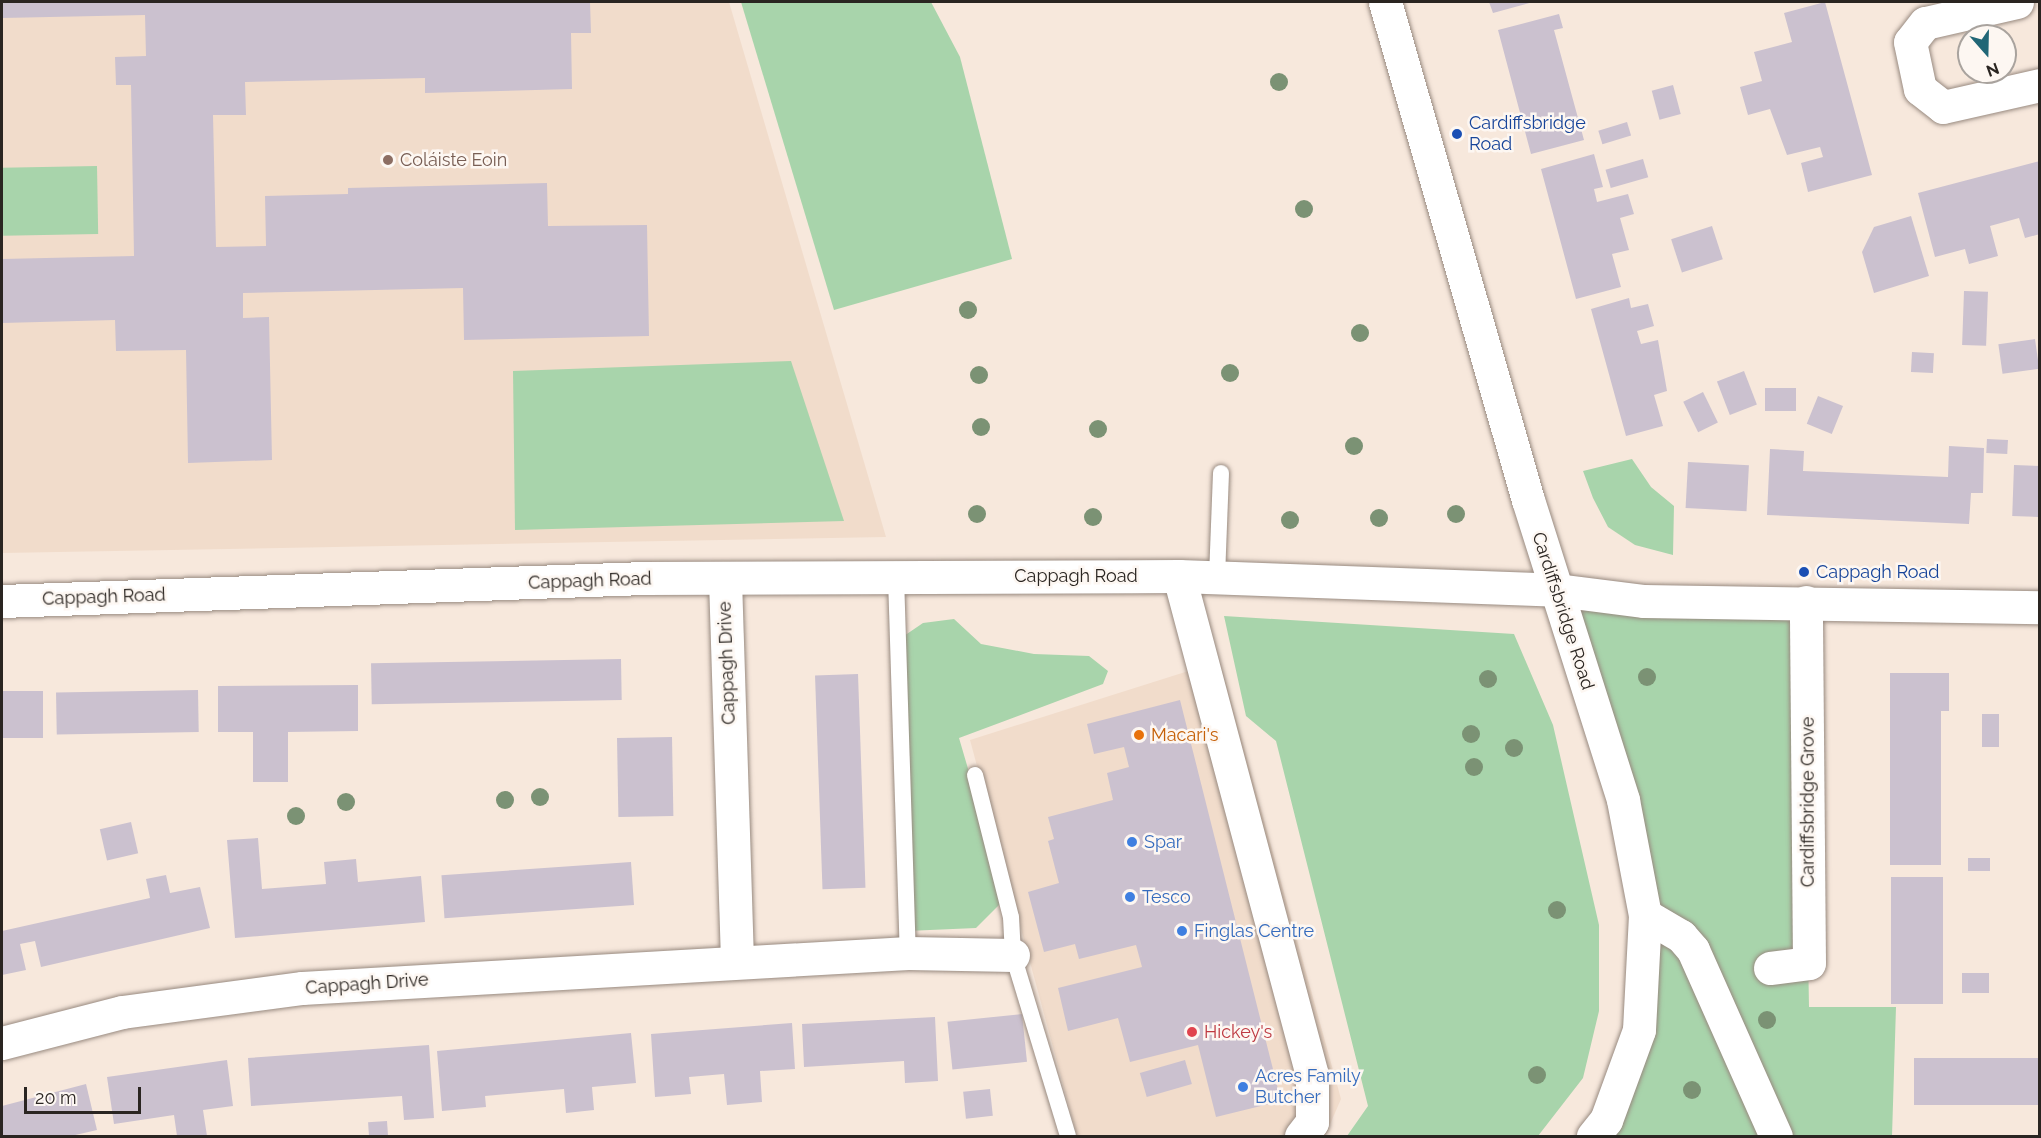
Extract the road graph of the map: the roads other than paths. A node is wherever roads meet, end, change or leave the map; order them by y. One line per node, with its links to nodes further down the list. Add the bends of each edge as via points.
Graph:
1 (1385, 2): 9 (street, Cardiffsbridge Road)
2 (2000, 3): 3 (street, via 1925,23 1910,42 1920,89 1944,107)
3 (2040, 85)
4 (1221, 473): 6 (lane)
5 (1179, 576): 6 (street, Cappagh Road); 7 (street, Cappagh Road); 22 (street, via 1312,1075 1312,1122)
6 (1217, 577): 9 (street, Cappagh Road)
7 (896, 578): 8 (street, Cappagh Road); 15 (lane)
8 (725, 579): 10 (street, Cappagh Road, via 644,578); 17 (street, Cappagh Drive)
9 (1557, 590): 11 (street, Cappagh Road, via 1644,601); 14 (street, Cardiffsbridge Road, via 1623,800)
10 (2, 601)
11 (1806, 602): 12 (street, Cappagh Road); 18 (street, Cardiffsbridge Grove, via 1809,963)
12 (2040, 608)
13 (975, 775): 16 (lane, via 1011,917)
14 (1645, 915): 20 (street, Cardiffsbridge Road, via 1640,1030); 23 (street, via 1681,936 1693,950)
15 (908, 953): 16 (street, Cappagh Drive); 17 (street, Cappagh Drive)
16 (1012, 955): 21 (lane)
17 (737, 962): 19 (street, Cappagh Drive, via 302,988 122,1012)
18 (1770, 968)
19 (2, 1043)
20 (1599, 1128)
21 (1068, 1137)
22 (1301, 1137)
23 (1776, 1137)

